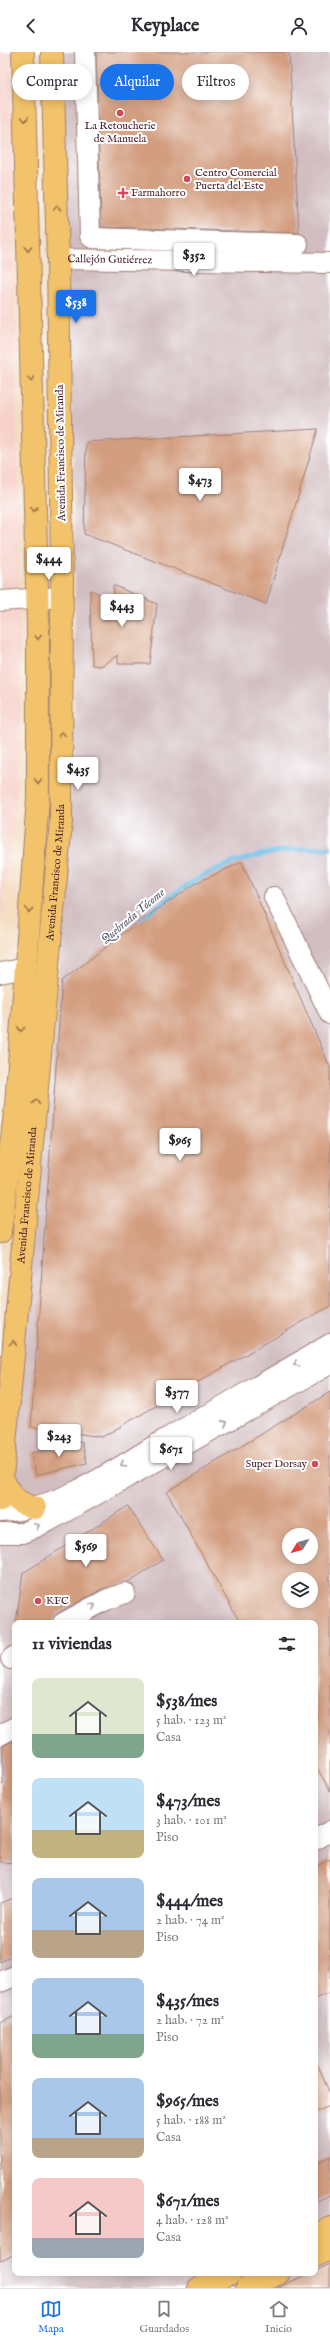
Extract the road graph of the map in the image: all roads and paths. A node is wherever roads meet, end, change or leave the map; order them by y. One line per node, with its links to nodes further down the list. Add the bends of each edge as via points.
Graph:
1 (23, 52): 8 (main road, Avenida Francisco de Miranda, one-way to 8)
2 (52, 52): 5 (main road, Avenida Francisco de Miranda, one-way to 2)
3 (85, 52): 4 (street, via 92,238)
4 (298, 244)
5 (58, 259): 6 (street, Callejón Gutiérrez); 7 (main road, Avenida Francisco de Miranda)
6 (330, 263)
7 (62, 597): 8 (street); 17 (main road, Avenida Francisco de Miranda, one-way to 7, via 61,821)
8 (36, 598): 9 (street); 11 (main road, Avenida Francisco de Miranda, one-way to 11, via 38,798)
9 (0, 601)
10 (274, 897): 13 (street)
11 (25, 968): 12 (street); 14 (main road, Avenida Francisco de Miranda, one-way to 14, via 16,1105)
12 (0, 973)
13 (330, 1014)
14 (0, 1232)
15 (330, 1344): 19 (street, one-way to 19, via 85,1485)
16 (330, 1364): 21 (street, one-way to 16, via 23,1533 49,1521)
17 (2, 1477): 18 (main road, Avenida Francisco de Miranda); 19 (main road, via 9,1492 16,1499)
18 (0, 1500)
19 (34, 1508): 20 (street)
20 (0, 1512)
21 (0, 1533)
22 (125, 1594): 23 (street, one-way to 22, via 106,1600)
23 (69, 1620)
24 (12, 1729): 25 (street)
25 (0, 1735)
26 (330, 1831): 27 (street)
27 (318, 1838)
28 (12, 1977): 29 (street)
29 (0, 1982)
30 (330, 2228): 31 (main road)
31 (318, 2234)
32 (330, 2249): 33 (main road)
33 (318, 2255)
34 (225, 2276): 36 (main road)
35 (273, 2276): 37 (main road)
36 (199, 2288)
37 (247, 2288)

